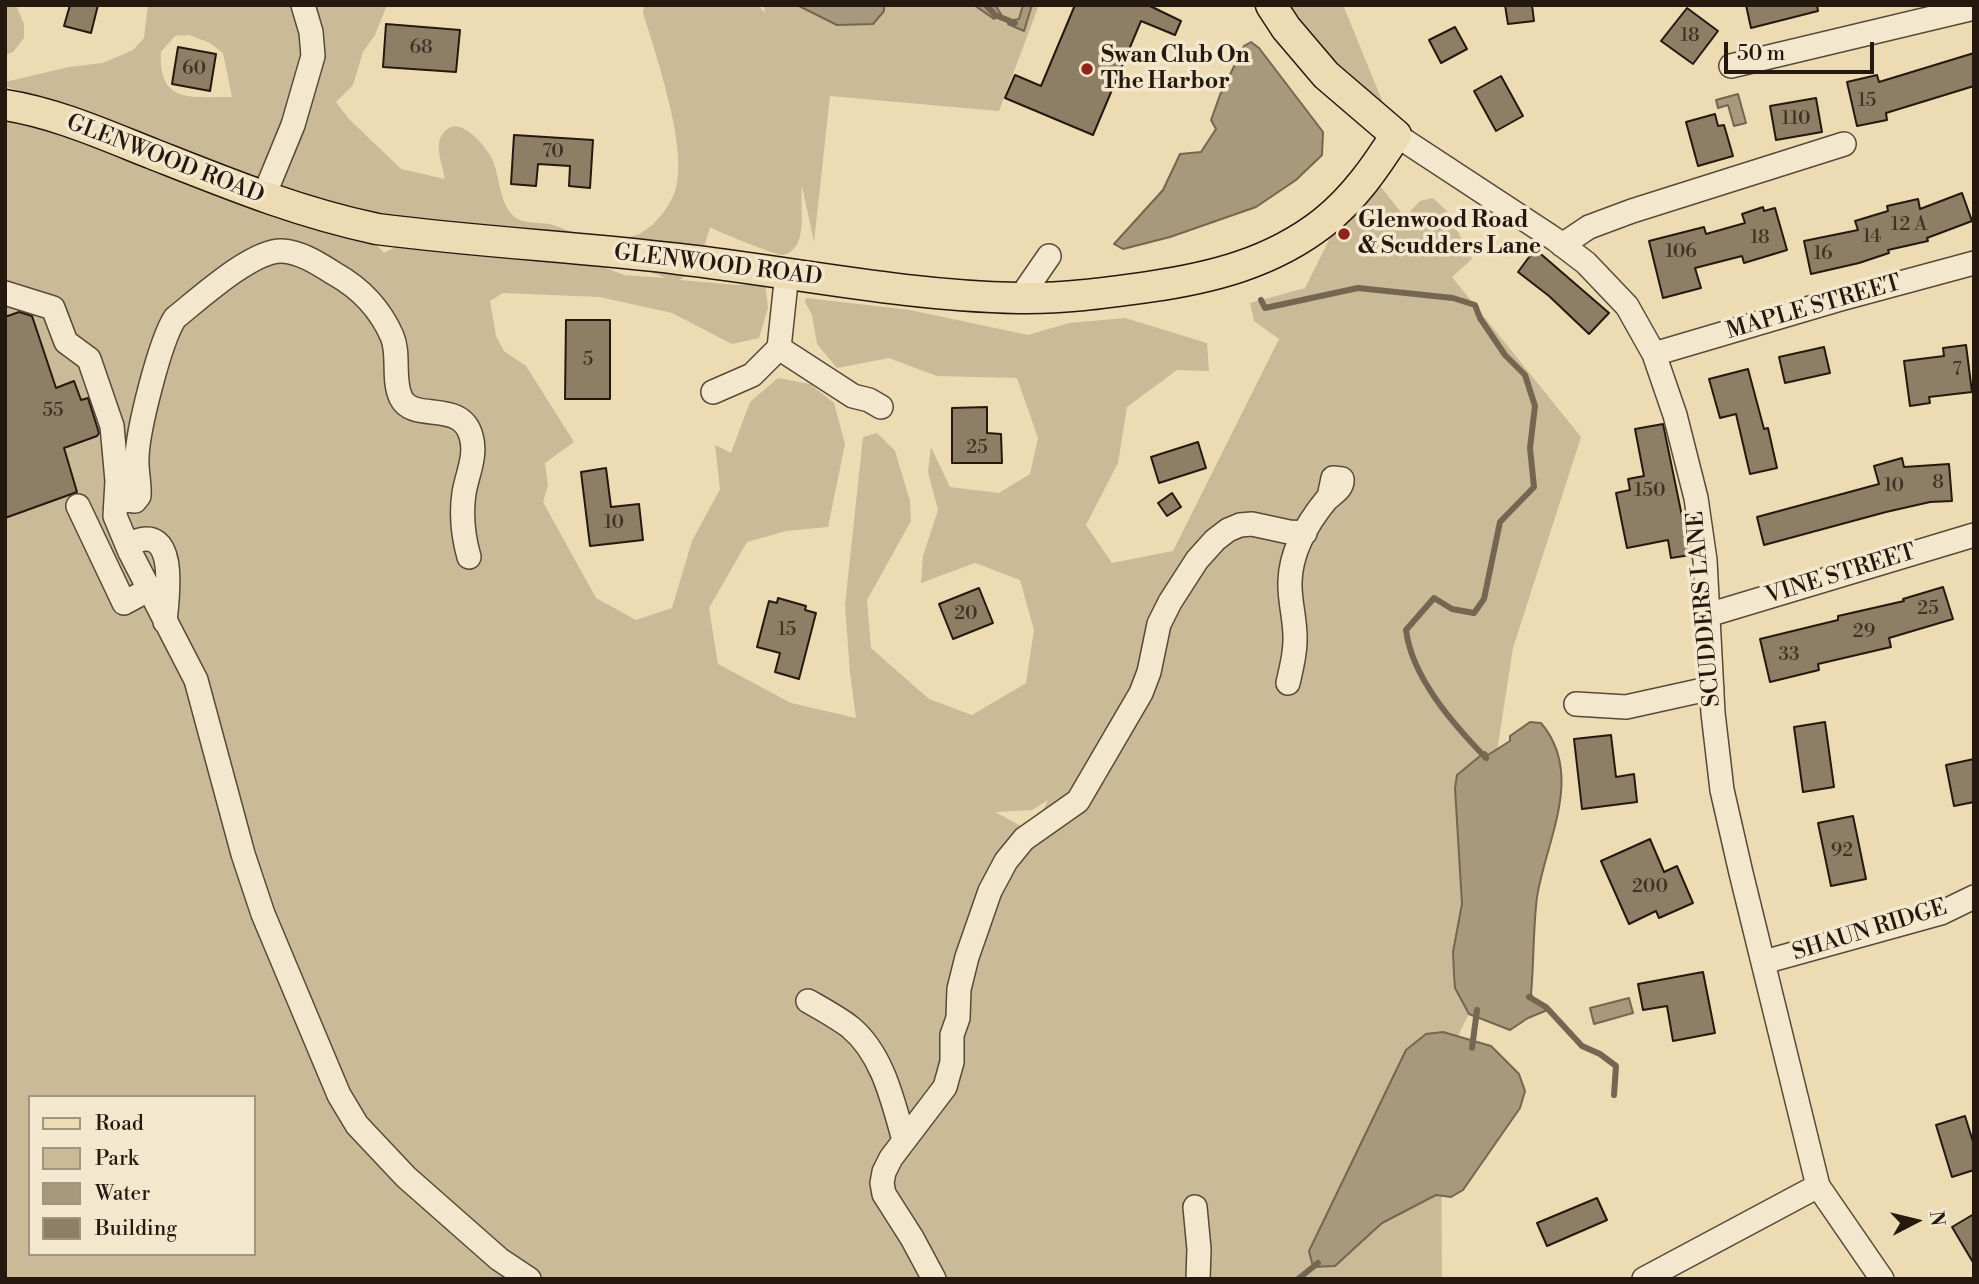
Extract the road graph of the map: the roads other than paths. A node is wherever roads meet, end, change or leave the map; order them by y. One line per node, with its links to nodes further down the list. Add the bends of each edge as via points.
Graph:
1 (303, 5): 8 (street, via 313,56 293,125)
2 (1271, 5): 6 (main road, SCUDDERS LANE, via 1326,75)
3 (1974, 8): 4 (street)
4 (1731, 66)
5 (5, 105): 8 (main road, GLENWOOD ROAD, via 29,108 95,131)
6 (1396, 135): 9 (street, SCUDDERS LANE); 14 (main road, GLENWOOD ROAD, via 1349,200 1322,224 1268,256 1195,281)
7 (1844, 144): 9 (street, via 1632,211)
8 (262, 198): 12 (main road, GLENWOOD ROAD, via 377,229)
9 (1562, 245): 16 (street, SCUDDERS LANE, via 1627,306)
10 (1049, 256): 14 (street)
11 (1974, 263): 16 (street, MAPLE STREET)
12 (787, 273): 14 (main road, GLENWOOD ROAD, via 915,291); 15 (street)
13 (5, 293): 20 (street, via 54,308 66,342 89,359 112,426)
14 (1020, 298)
15 (779, 348): 17 (street, via 752,375); 18 (street, via 853,396)
16 (1654, 354): 28 (street, SCUDDERS LANE, via 1696,498)
17 (713, 392)
18 (881, 407)
19 (1329, 497): 22 (street)
20 (116, 499): 24 (street, via 115,516); 26 (street, via 135,501 139,496 137,453 154,379 175,318 248,262 284,251 338,275 373,304 396,349 398,388 405,404 466,423 473,441 463,512)
21 (78, 506): 25 (street)
22 (1305, 533): 30 (street, via 1290,582 1296,642); 36 (street, via 1252,524 1228,530 1181,583 1159,624 1141,693 1078,801 1024,839 990,891 959,989 950,1073 934,1104)
23 (1974, 536): 28 (street, VINE STREET)
24 (128, 548): 25 (street); 27 (street); 29 (street, via 149,539 158,543 165,556 169,573)
25 (101, 554): 27 (street, via 124,603)
26 (469, 557)
27 (148, 590): 29 (street)
28 (1708, 615): 31 (street, SCUDDERS LANE)
29 (165, 622): 39 (street, via 203,701 263,914 339,1095 357,1125 406,1177 499,1259)
30 (1288, 683)
31 (1712, 688): 32 (street, via 1626,707); 34 (street, SCUDDERS LANE, via 1722,790)
32 (1576, 704)
33 (1974, 897): 34 (street, SHAUN RIDGE, via 1941,913)
34 (1764, 962): 37 (street, SCUDDERS LANE)
35 (808, 1001): 36 (street, via 852,1028 868,1047 895,1106)
36 (904, 1140): 40 (street, via 884,1172 884,1194)
37 (1818, 1186): 42 (street); 43 (street, SCUDDERS LANE)
38 (1195, 1207): 41 (street)
39 (529, 1279)
40 (934, 1279)
41 (1198, 1279)
42 (1644, 1279)
43 (1882, 1279)

